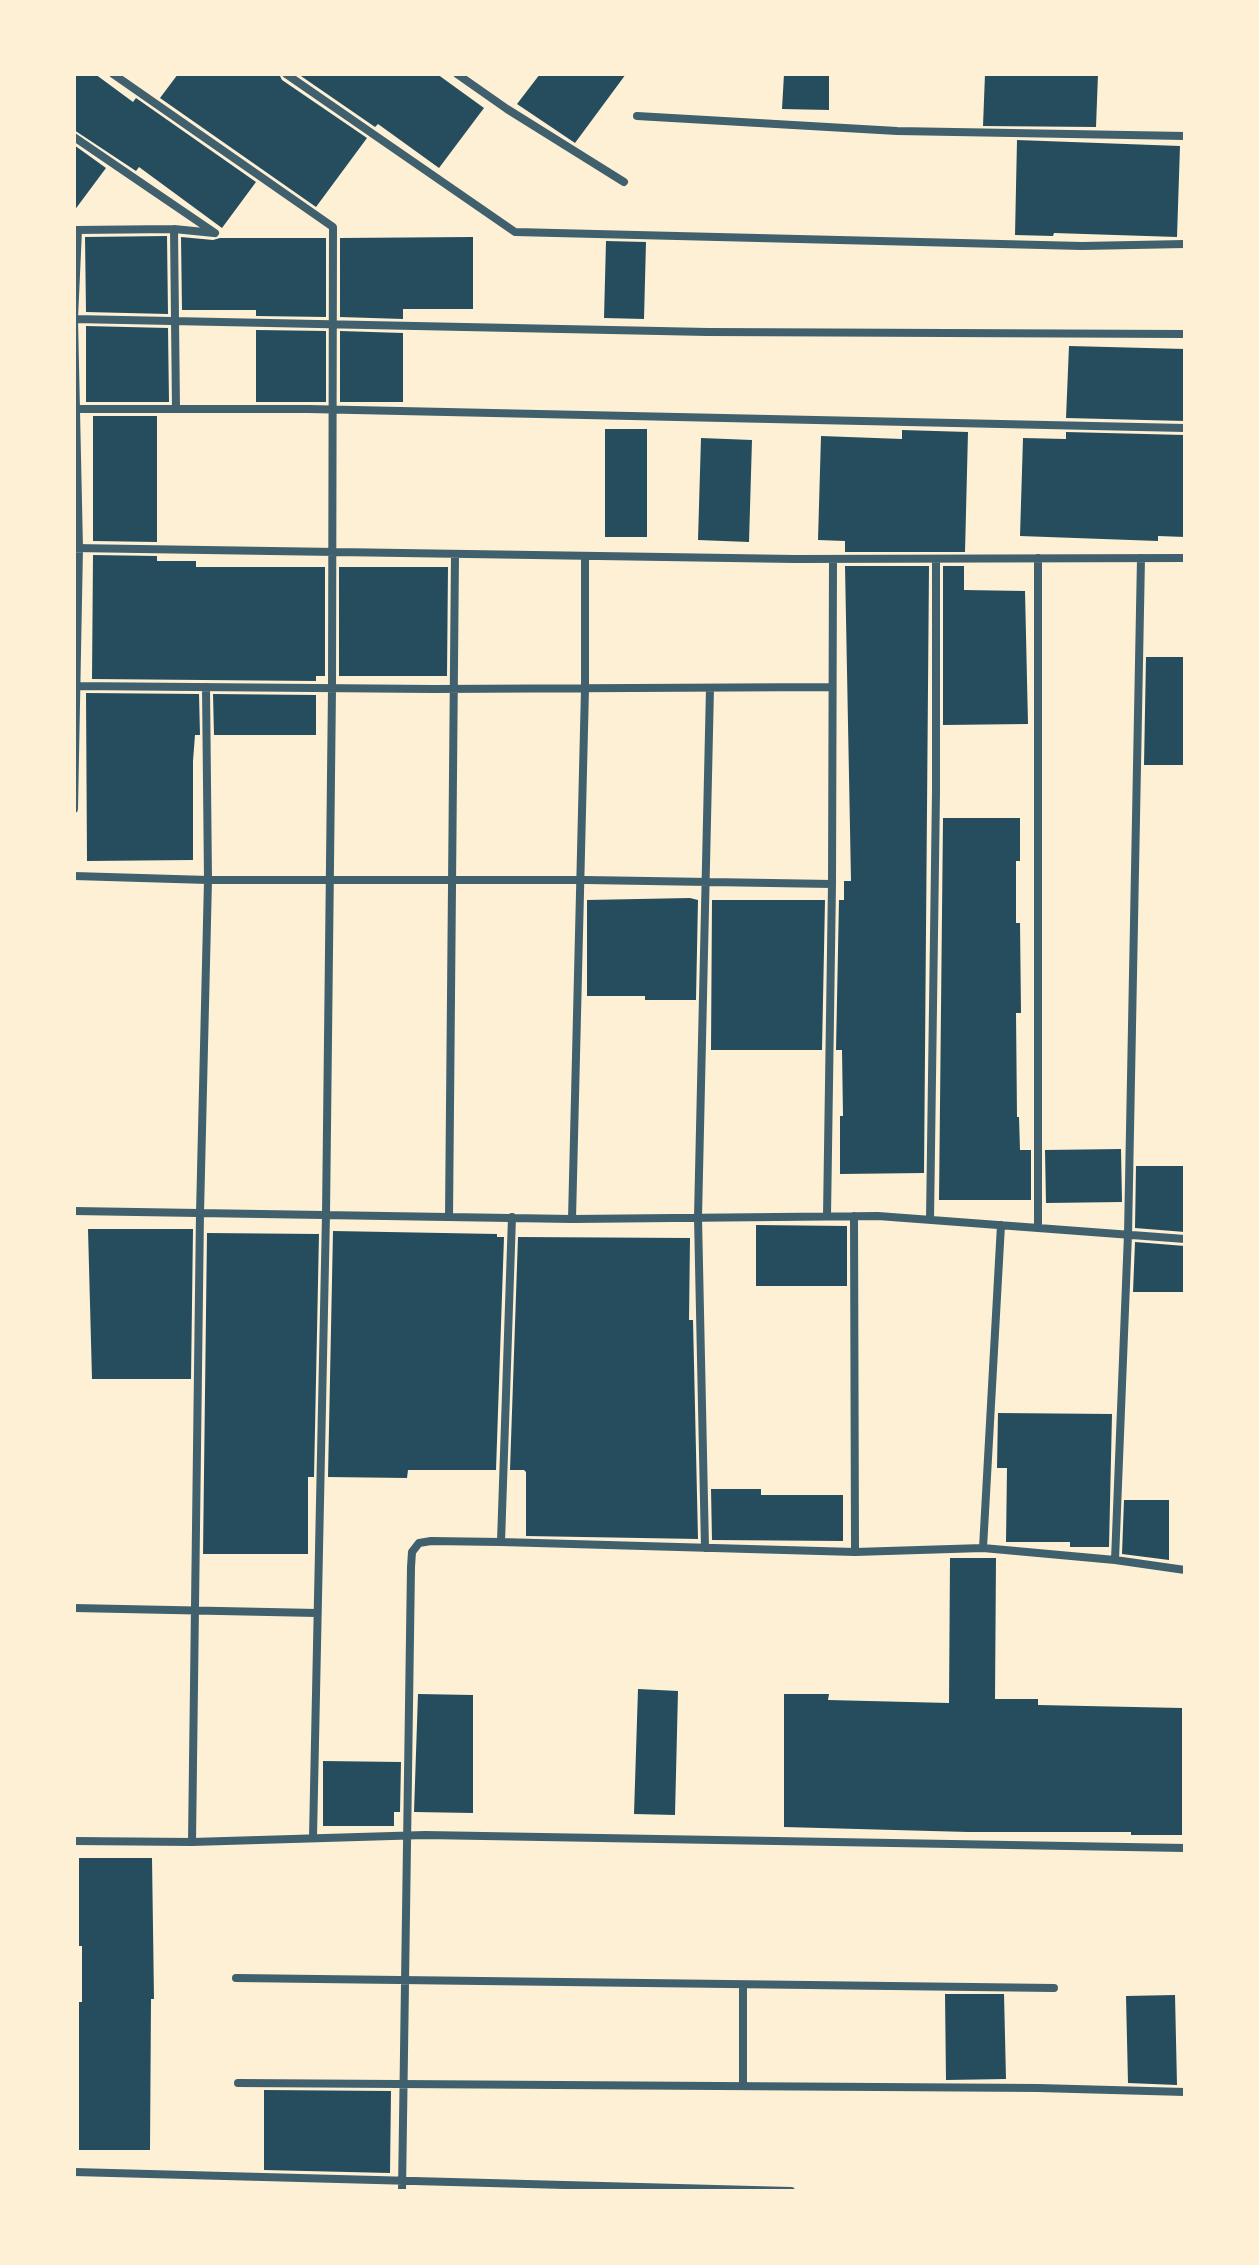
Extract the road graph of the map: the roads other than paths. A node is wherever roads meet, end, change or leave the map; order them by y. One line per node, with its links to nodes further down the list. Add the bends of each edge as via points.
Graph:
1 (113, 74): 13 (street, via 333,227)
2 (286, 74): 10 (street, via 515,232)
3 (457, 74): 7 (street)
4 (637, 116): 5 (street, via 897,131)
5 (1185, 136)
6 (74, 137): 9 (street, via 215,233)
7 (624, 182)
8 (75, 229): 9 (street); 11 (street)
9 (174, 229): 12 (street)
10 (1185, 244)
11 (74, 319): 12 (street); 15 (street)
12 (175, 322): 13 (street); 16 (street)
13 (332, 326): 14 (street); 17 (street)
14 (1185, 334)
15 (74, 409): 16 (street); 19 (street)
16 (176, 409): 17 (street)
17 (333, 410): 18 (street); 20 (street)
18 (1185, 428)
19 (77, 548): 20 (street); 28 (street)
20 (332, 552): 21 (street); 31 (street)
21 (455, 554): 22 (street); 33 (street)
22 (585, 556): 26 (street); 34 (street)
23 (1038, 558): 24 (street); 27 (street); 54 (street)
24 (1141, 558): 25 (street); 55 (street)
25 (1185, 558)
26 (833, 559): 27 (street); 30 (street)
27 (936, 559): 52 (street)
28 (76, 686): 29 (street); 35 (street)
29 (206, 687): 31 (street); 37 (street)
30 (831, 687): 32 (street); 42 (street)
31 (332, 688): 33 (street); 38 (street)
32 (710, 688): 34 (street); 41 (street)
33 (453, 689): 34 (street); 39 (street)
34 (585, 689): 40 (street)
35 (74, 809)
36 (74, 876): 37 (street)
37 (208, 880): 38 (street); 44 (street)
38 (329, 880): 39 (street); 45 (street)
39 (453, 880): 40 (street); 48 (street)
40 (578, 880): 41 (street); 51 (street)
41 (706, 882): 42 (street); 50 (street)
42 (832, 884): 46 (street)
43 (74, 1211): 44 (street)
44 (200, 1213): 45 (street); 64 (street)
45 (326, 1215): 48 (street); 65 (street)
46 (827, 1216): 47 (street); 50 (street)
47 (854, 1216): 52 (street); 60 (street)
48 (449, 1217): 49 (street)
49 (512, 1217): 51 (street); 57 (street)
50 (698, 1217): 51 (street); 58 (street)
51 (572, 1219)
52 (930, 1220): 53 (street)
53 (1001, 1225): 54 (street); 59 (street)
54 (1038, 1227): 55 (street)
55 (1128, 1234): 56 (street); 61 (street)
56 (1185, 1239)
57 (501, 1542): 58 (street); 66 (street, via 431,1541 419,1543 412,1552)
58 (705, 1548): 60 (street)
59 (983, 1548): 60 (street); 61 (street)
60 (855, 1552)
61 (1115, 1560): 62 (street)
62 (1185, 1570)
63 (74, 1608): 64 (street)
64 (196, 1610): 65 (street); 69 (street)
65 (317, 1613): 67 (street)
66 (408, 1835): 67 (street); 70 (street); 72 (street)
67 (313, 1837): 69 (street)
68 (74, 1841): 69 (street)
69 (192, 1842)
70 (1185, 1848)
71 (236, 1978): 72 (street)
72 (406, 1980): 73 (street); 76 (street)
73 (743, 1985): 74 (street); 77 (street)
74 (1054, 1988)
75 (238, 2083): 76 (street)
76 (404, 2084): 77 (street); 80 (street)
77 (743, 2086): 78 (street)
78 (1185, 2092)
79 (74, 2172): 80 (street)
80 (402, 2180): 81 (street); 82 (street)
81 (402, 2191)
82 (791, 2191)

